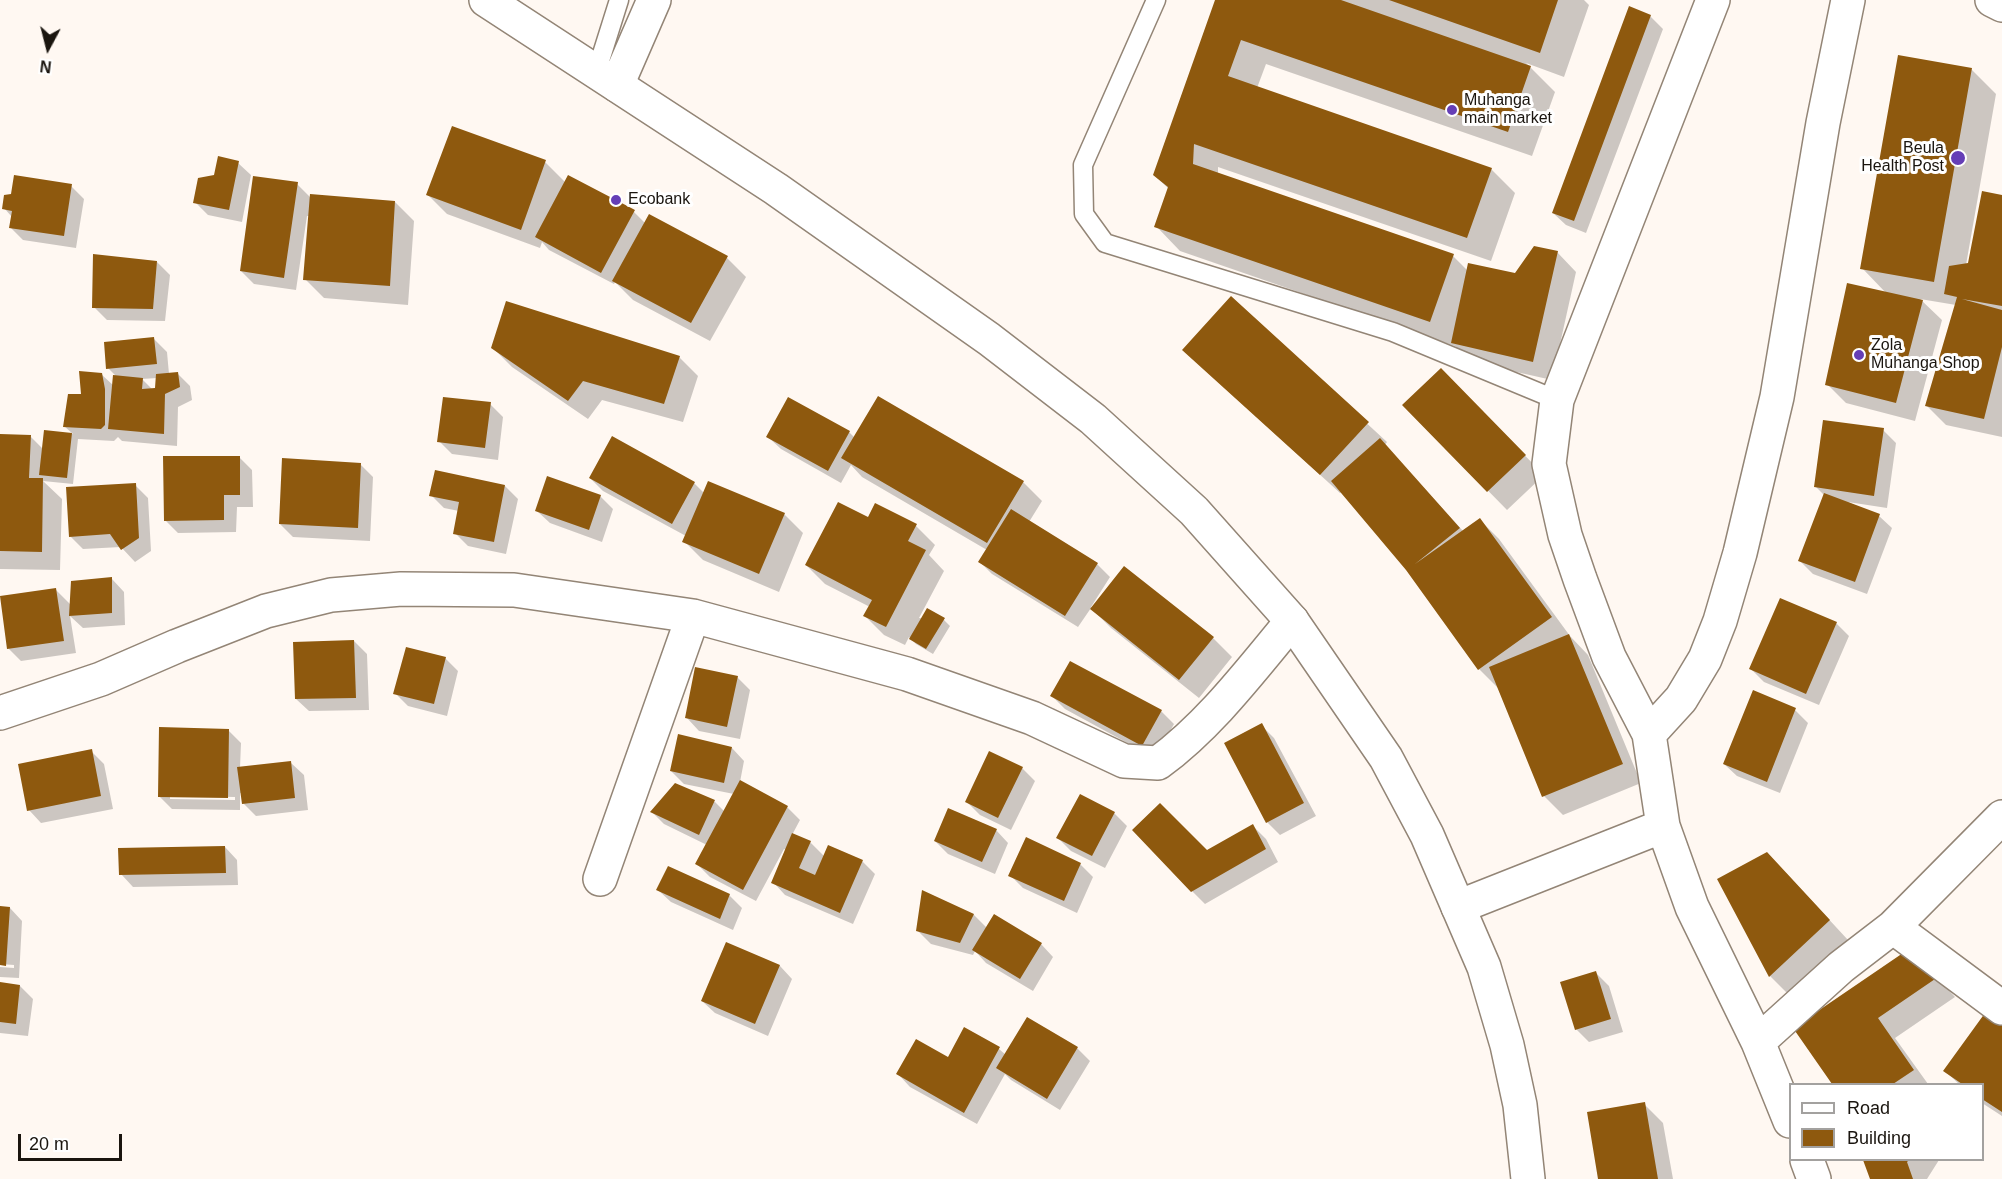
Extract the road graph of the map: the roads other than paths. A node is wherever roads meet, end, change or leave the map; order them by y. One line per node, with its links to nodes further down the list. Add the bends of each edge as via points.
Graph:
1 (486, 0): 9 (main road)
2 (619, 0): 9 (lane)
3 (654, 0): 9 (main road)
4 (1156, 0): 10 (lane, via 1083,165 1084,214 1106,243 1393,332)
5 (1713, 0): 10 (main road)
6 (1848, 0): 14 (main road, via 1777,397 1740,553 1705,659 1681,699)
7 (1992, 0): 8 (main road)
8 (2002, 4)
9 (607, 78): 12 (main road, via 887,266 1093,419 1194,511)
10 (1557, 400): 14 (main road, via 1548,464 1565,535 1609,657)
11 (693, 616): 12 (main road, via 907,674 1032,718 1124,761 1158,763 1183,744); 13 (main road, via 514,590 400,589 331,596 266,610 101,679); 17 (main road)
12 (1292, 621): 18 (main road, via 1386,758 1427,835)
13 (0, 712)
14 (1649, 734): 16 (main road)
15 (2002, 817): 19 (main road)
16 (1663, 826): 18 (main road); 21 (main road, via 1692,907)
17 (600, 879)
18 (1458, 907): 24 (main road, via 1484,968 1507,1045 1520,1105)
19 (1893, 927): 20 (main road); 21 (main road)
20 (2002, 1008)
21 (1758, 1042): 22 (main road)
22 (1789, 1115)
23 (1807, 1161): 25 (main road)
24 (1528, 1179)
25 (1814, 1179)

